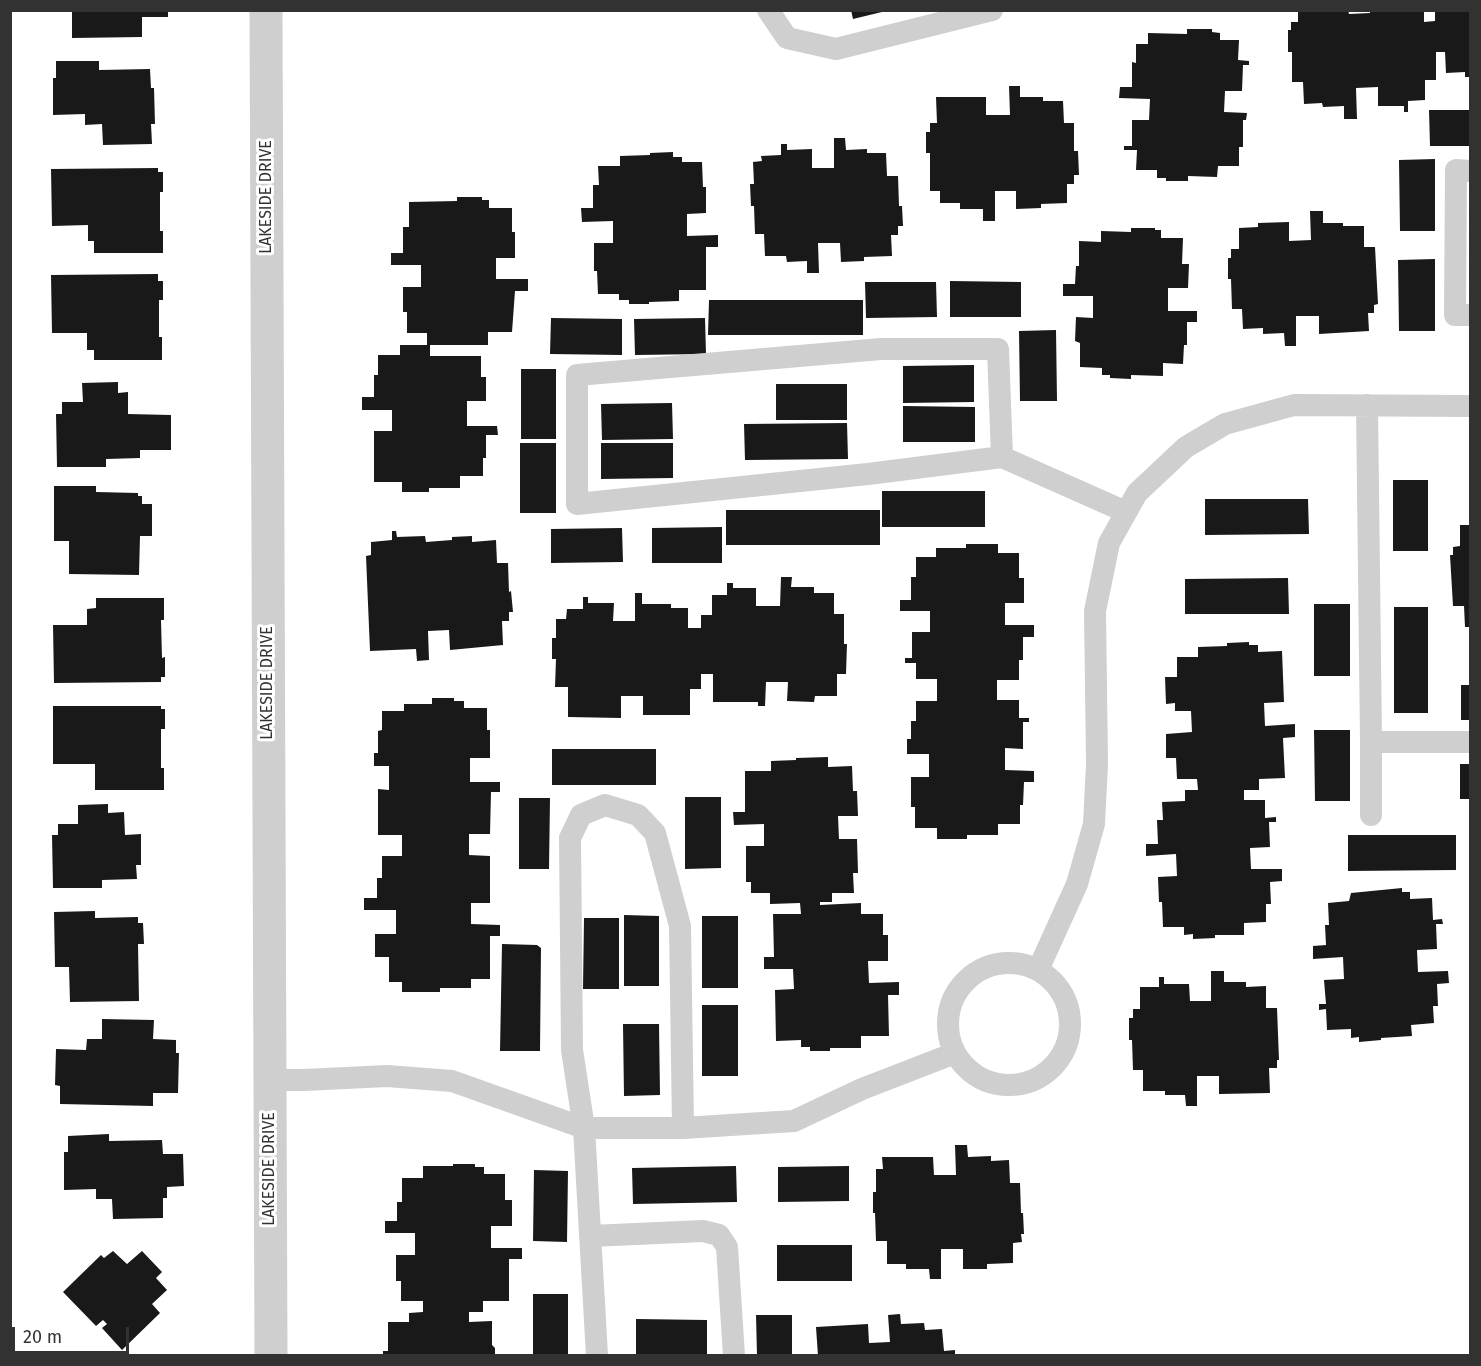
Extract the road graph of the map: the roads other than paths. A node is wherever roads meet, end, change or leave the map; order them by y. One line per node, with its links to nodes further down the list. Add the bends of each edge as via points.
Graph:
1 (266, 10): 15 (street, LAKESIDE DRIVE)
2 (768, 10): 3 (lane, via 787,39 836,49)
3 (992, 10)
4 (1470, 171): 5 (lane, via 1456,170 1455,315)
5 (1470, 315)
6 (1367, 405): 7 (lane); 9 (lane, via 1294,405 1225,424 1186,447 1137,493); 10 (lane)
7 (1470, 406)
8 (1002, 457): 8 (lane, via 577,504 577,375 881,348 998,348); 9 (lane)
9 (1126, 512): 13 (lane, via 1109,543 1095,611 1094,824 1077,884)
10 (1371, 742): 11 (lane); 12 (lane)
11 (1470, 742)
12 (1371, 815)
13 (1038, 970): 14 (lane, via 1019,963 1000,963 965,980 948,1015 948,1035); 14 (lane, via 1054,982 1066,1000 1071,1020 1060,1059 1045,1074 1026,1083 1005,1085 985,1081 967,1070)
14 (954, 1053): 17 (lane, via 794,1121)
15 (270, 1080): 16 (lane, via 387,1076 452,1082); 19 (street, LAKESIDE DRIVE)
16 (584, 1128): 17 (lane); 17 (lane, via 572,1050 570,838 581,815 606,805 638,814 655,833 680,926); 18 (lane)
17 (683, 1128)
18 (591, 1236): 20 (lane); 21 (lane, via 703,1231 719,1235 727,1247)
19 (271, 1356)
20 (597, 1356)
21 (734, 1356)

